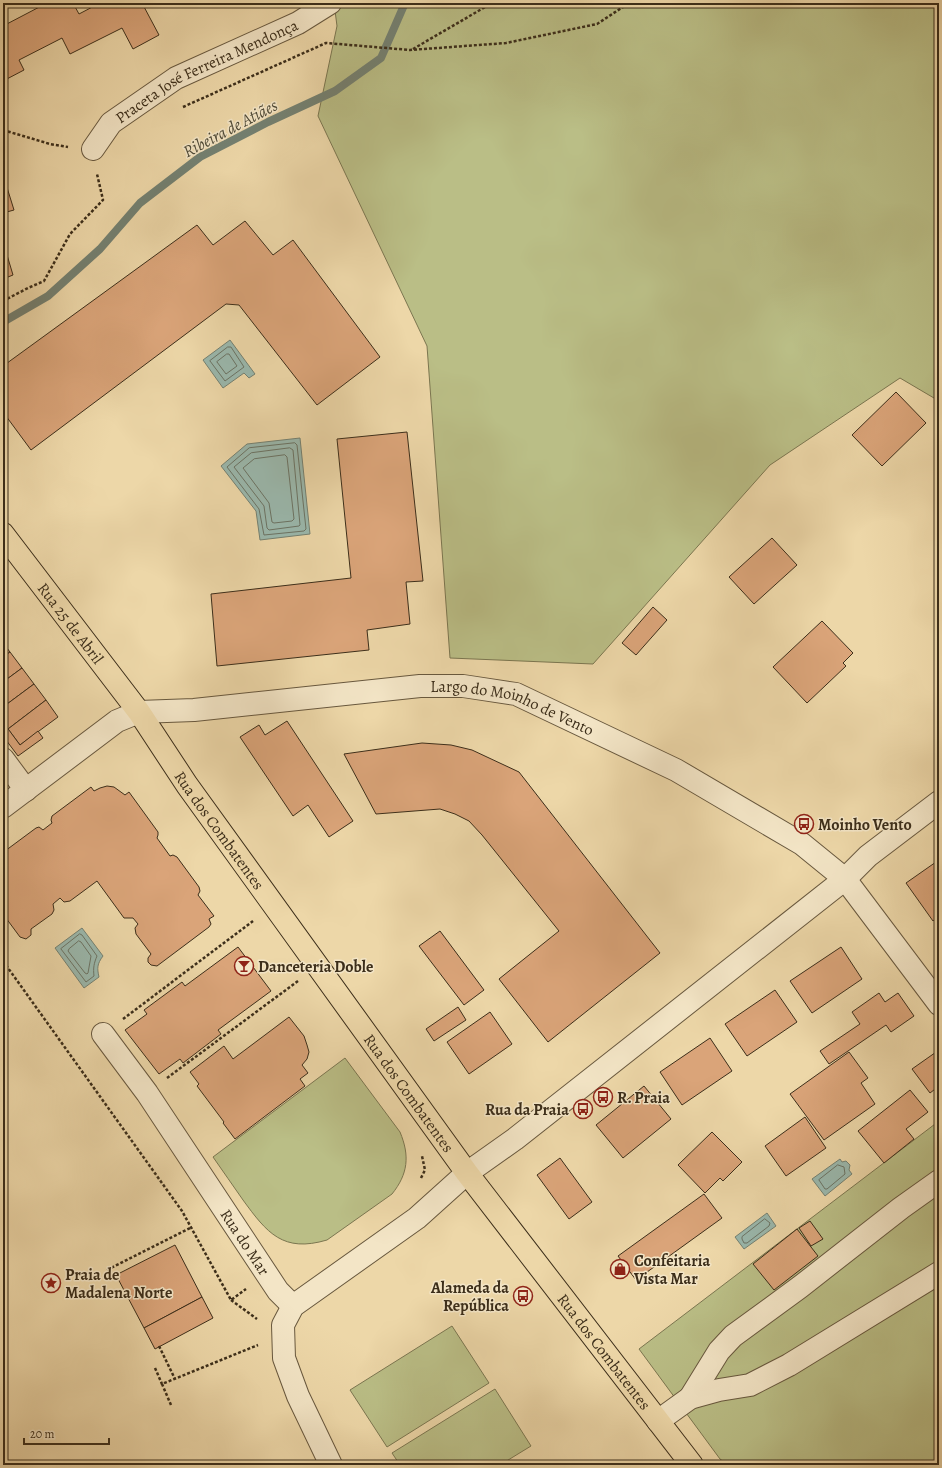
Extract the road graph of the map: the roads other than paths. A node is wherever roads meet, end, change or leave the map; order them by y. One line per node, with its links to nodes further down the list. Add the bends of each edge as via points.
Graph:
1 (330, 3): 2 (street, Praceta José Ferreira Mendonça, via 298,23 176,78 111,123)
2 (93, 149)
3 (3, 534): 4 (main road, Rua 25 de Abril)
4 (139, 712): 6 (street, via 117,721); 9 (street, Largo do Moinho de Vento, via 194,710 420,686 463,686 516,694 676,770 802,844); 12 (main road, Rua dos Combatentes, via 187,785)
5 (3, 759): 6 (street)
6 (26, 790): 8 (street)
7 (939, 802): 9 (street, via 868,856)
8 (3, 807)
9 (845, 879): 10 (street, Largo do Moinho de Vento); 12 (street, via 522,1134)
10 (939, 1004)
11 (103, 1034): 15 (street, Rua do Mar, via 147,1093)
12 (467, 1173): 15 (street, via 417,1218); 17 (main road, Rua dos Combatentes)
13 (939, 1181): 16 (street, via 733,1336 719,1351)
14 (939, 1273): 16 (street, via 789,1365 750,1385)
15 (279, 1290): 18 (street, via 284,1358 298,1396)
16 (690, 1398): 17 (street)
17 (658, 1421): 19 (main road, Rua dos Combatentes)
18 (331, 1465)
19 (692, 1465)

